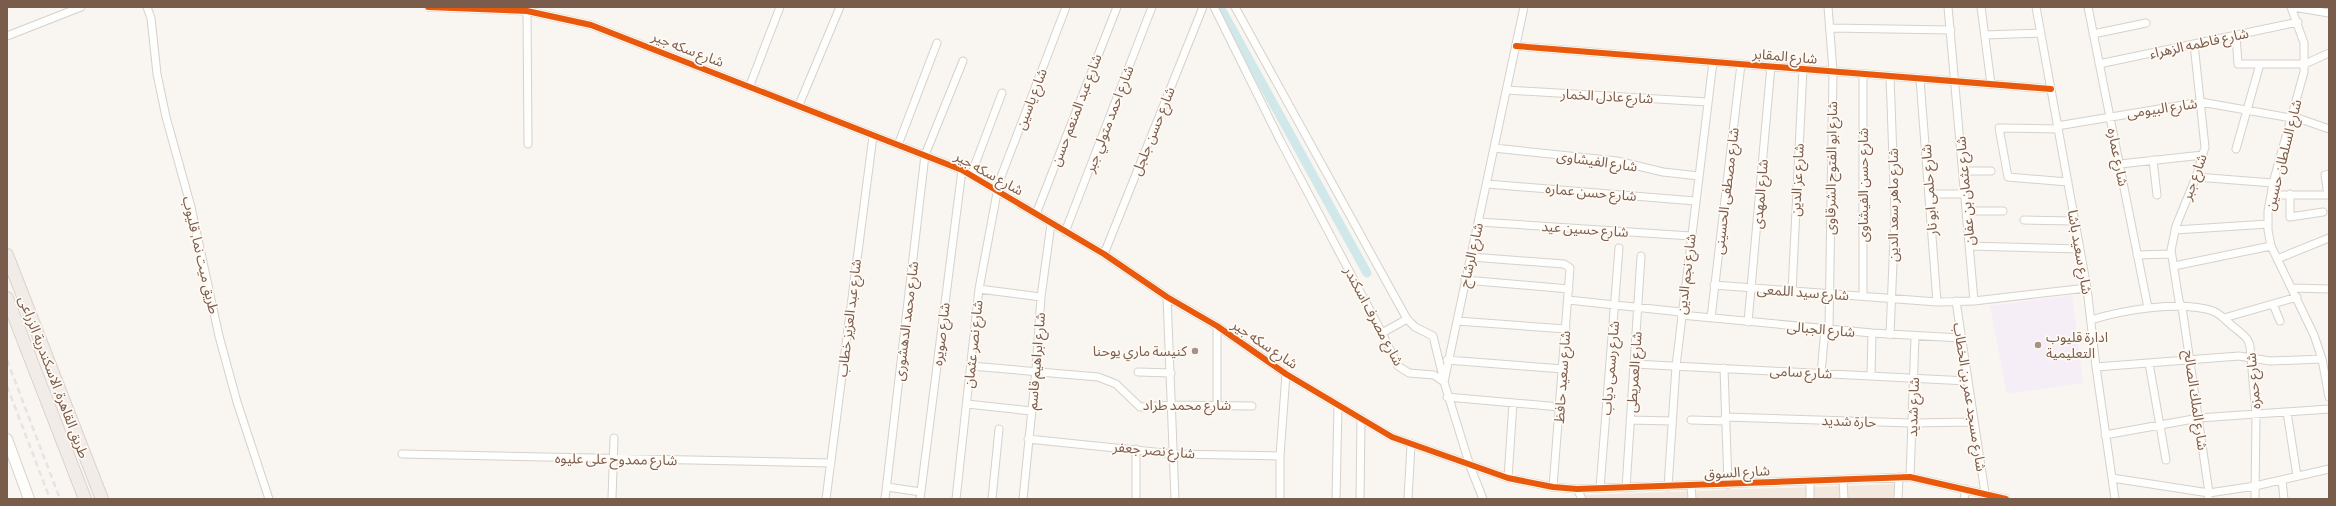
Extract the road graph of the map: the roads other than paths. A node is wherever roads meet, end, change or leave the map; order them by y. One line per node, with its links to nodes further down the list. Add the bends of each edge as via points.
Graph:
1 (81, 7): 29 (street)
2 (147, 7): 236 (street, طريق ميت نما, قليوب, via 151,18 157,74 166,117 191,207 219,336 237,402)
3 (428, 7): 19 (street, شارع سكه جير)
4 (780, 7): 48 (street)
5 (840, 7): 54 (street)
6 (1066, 7): 79 (street, شارع ياسين, via 999,182)
7 (1117, 7): 90 (street, شارع عبد المنعم حسن)
8 (1152, 7): 97 (street, شارع احمد متولي جبر)
9 (1202, 7): 104 (street, شارع حسن جلجل)
10 (1214, 7): 148 (street, شارع مصرف اسكندر, via 1281,142)
11 (1235, 7): 140 (street, شارع مصرف اسكندر)
12 (1524, 7): 32 (street, شارع الرشاح)
13 (1828, 7): 23 (street, شارع ابو الفتوح الشرقاوى)
14 (1948, 7): 24 (street, شارع عثمان بن عفان)
15 (1981, 7): 27 (street)
16 (2036, 7): 25 (street, شارع سعيد باشا)
17 (2088, 7): 26 (street, شارع عماره)
18 (2292, 7): 20 (street); 21 (street, شارع السلطان حسين)
19 (527, 11): 48 (street, شارع سكه جير, via 591,25); 61 (street)
20 (2329, 13)
21 (2298, 22): 28 (street, شارع فاطمه الزهراء); 39 (street, شارع السلطان حسين, via 2304,43)
22 (2146, 23): 26 (street)
23 (1830, 28): 24 (street); 42 (street, شارع ابو الفتوح الشرقاوى)
24 (1951, 30): 46 (street, شارع عثمان بن عفان)
25 (2041, 33): 27 (street); 49 (street, شارع سعيد باشا)
26 (2093, 34): 37 (street, شارع عماره)
27 (1985, 35): 47 (street)
28 (2236, 35): 31 (street, شارع فاطمه الزهراء); 38 (street, via 2237,63)
29 (7, 36)
30 (937, 44): 62 (street)
31 (2194, 44): 37 (street, شارع فاطمه الزهراء); 53 (street, شارع جبر)
32 (1516, 46): 35 (street, شارع المقابر); 50 (street, شارع الرشاح)
33 (2329, 53): 39 (street)
34 (963, 61): 65 (street, شارع محمد الدهشورى)
35 (1713, 62): 36 (street, شارع المقابر); 52 (street, شارع نجم الدين)
36 (1741, 64): 40 (street, شارع المقابر); 113 (street, شارع مصطفى الحسينى)
37 (2099, 64): 56 (street, شارع عماره)
38 (2260, 64): 39 (street); 55 (street)
39 (2305, 64): 57 (street, شارع السلطان حسين)
40 (1770, 66): 41 (street, شارع المقابر); 114 (street, شارع المهدى)
41 (1803, 69): 42 (street, شارع المقابر); 120 (street, شارع عز الدين)
42 (1833, 72): 43 (street, شارع المقابر); 121 (street, شارع ابو الفتوح الشرقاوى)
43 (1863, 74): 44 (street, شارع المقابر); 122 (street, شارع حسن الفيشاوى)
44 (1890, 76): 45 (street, شارع المقابر); 127 (street, شارع ماهر سعد الدين, via 1894,184)
45 (1920, 78): 46 (street, شارع المقابر); 80 (street, شارع حلمى ابو نار)
46 (1955, 82): 47 (street, شارع المقابر); 71 (street, شارع عثمان بن عفان)
47 (1991, 84): 49 (street, شارع المقابر)
48 (750, 86): 54 (street, شارع سكه جير)
49 (2051, 89): 58 (street, شارع سعيد باشا)
50 (1507, 90): 52 (street, شارع عادل الخمار); 63 (street, شارع الرشاح)
51 (1002, 93): 73 (street)
52 (1708, 102): 74 (street, شارع نجم الدين)
53 (2201, 102): 55 (street, شارع البيومى); 56 (street, شارع البيومى); 66 (street, شارع جبر, via 2205,139)
54 (800, 104): 60 (street, شارع سكه جير)
55 (2246, 110): 57 (street, شارع البيومى); 64 (street)
56 (2110, 116): 58 (street, شارع البيومى); 68 (street, شارع عماره)
57 (2292, 117): 59 (street, شارع البيومى); 77 (street, شارع السلطان حسين)
58 (2058, 128): 76 (street, شارع سعيد باشا); 76 (street, شارع البيومى, via 2000,128 2008,177)
59 (2329, 129)
60 (873, 136): 62 (street, شارع سكه جير); 209 (street, شارع عبد العزيز خطاب)
61 (528, 144)
62 (898, 145): 65 (street, شارع سكه جير)
63 (1494, 148): 74 (street, شارع الفيشاوى, via 1617,161 1663,172); 78 (street, شارع الرشاح)
64 (2236, 149)
65 (925, 155): 69 (street, شارع سكه جير); 223 (street, شارع محمد الدهشورى)
66 (2203, 155): 67 (street); 75 (street, شارع جبر)
67 (2153, 160): 68 (street); 83 (street)
68 (2120, 164): 107 (street, شارع عماره)
69 (962, 170): 73 (street, شارع سكه جير); 230 (street, شارع صويره)
70 (1991, 171): 71 (street)
71 (1963, 172): 81 (street, شارع عثمان بن عفان)
72 (2329, 174): 85 (street, via 2325,175)
73 (971, 175): 79 (street, شارع سكه جير)
74 (1699, 176): 86 (street, شارع نجم الدين)
75 (2196, 177): 77 (street); 96 (street, شارع جبر)
76 (2068, 182): 92 (street, شارع سعيد باشا)
77 (2273, 183): 84 (street, شارع السلطان حسين)
78 (1487, 184): 86 (street, شارع حسن عماره); 93 (street, شارع الرشاح)
79 (998, 191): 90 (street, شارع سكه جير); 117 (street, شارع نصر عثمان)
80 (1929, 194): 81 (street); 130 (street, شارع حلمى ابو نار)
81 (1965, 194): 87 (street, شارع عثمان بن عفان)
82 (2290, 194): 84 (street); 85 (street); 89 (street, via 2290,217)
83 (2157, 195)
84 (2271, 195): 95 (street, شارع السلطان حسين)
85 (2329, 195)
86 (1695, 201): 98 (street, شارع نجم الدين)
87 (1966, 210): 88 (street); 100 (street, شارع عثمان بن عفان)
88 (2003, 211)
89 (2323, 212)
90 (1036, 214): 94 (street, شارع سكه جير)
91 (2024, 220): 92 (street)
92 (2075, 221): 103 (street, شارع سعيد باشا)
93 (1479, 222): 98 (street, شارع حسين عيد); 109 (street, شارع الرشاح)
94 (1052, 224): 97 (street, شارع سكه جير); 123 (street, شارع ابراهيم قاسم)
95 (2268, 224): 96 (street); 101 (street, شارع السلطان حسين)
96 (2175, 230): 105 (street, شارع جبر)
97 (1065, 232): 104 (street, شارع سكه جير)
98 (1691, 236): 137 (street, شارع نجم الدين)
99 (2329, 238): 110 (street)
100 (1969, 246): 103 (street); 129 (street, شارع عثمان بن عفان)
101 (2272, 246): 110 (street, شارع السلطان حسين); 111 (street)
102 (1620, 248): 133 (street, شارع رسمى دياب)
103 (2080, 249): 115 (street, شارع سعيد باشا)
104 (1104, 254): 124 (street, شارع سكه جير)
105 (2171, 254): 107 (street); 111 (street, شارع جبر)
106 (7, 255): 235 (highway, طريق القاهرة, الاسكندرية الزراعى)
107 (2137, 255): 135 (street, شارع عماره)
108 (1641, 256): 134 (street, شارع العمريطى)
109 (1471, 257): 112 (street, شارع الرشاح); 118 (street, شارع سعيد حافظ, via 1564,264 1569,266)
110 (2277, 259): 116 (street, شارع السلطان حسين)
111 (2174, 266): 136 (street, شارع جبر)
112 (1465, 280): 118 (street); 143 (street, شارع الرشاح)
113 (1714, 286): 114 (street, شارع سيد اللمعى); 138 (street, شارع مصطفى الحسينى)
114 (1752, 288): 120 (street, شارع سيد اللمعى); 144 (street, شارع المهدى)
115 (2087, 288): 129 (street, شارع سيد اللمعى); 141 (street, شارع سعيد باشا)
116 (2293, 288): 119 (street); 125 (street, شارع السلطان حسين)
117 (979, 289): 123 (street); 159 (street, شارع نصر عثمان)
118 (1569, 289): 128 (street, شارع سعيد حافظ)
119 (2329, 289)
120 (1792, 291): 121 (street, شارع سيد اللمعى)
121 (1829, 293): 122 (street, شارع سيد اللمعى); 147 (street, شارع ابو الفتوح الشرقاوى)
122 (1863, 296): 127 (street, شارع سيد اللمعى)
123 (1041, 297): 165 (street, شارع ابراهيم قاسم)
124 (1167, 297): 145 (street, شارع سكه جير); 167 (street)
125 (2297, 297): 132 (street); 155 (street, شارع السلطان حسين)
126 (7, 298): 234 (highway, طريق القاهرة, الاسكندرية الزراعى)
127 (1892, 298): 130 (street, شارع سيد اللمعى); 150 (street, شارع ماهر سعد الدين)
128 (1568, 300): 133 (street, شارع الجبالى); 146 (street, شارع سعيد حافظ)
129 (1974, 300): 131 (street, شارع سيد اللمعى)
130 (1937, 302): 131 (street, شارع سيد اللمعى)
131 (1956, 302): 152 (street, شارع مسجد عمر بن الخطاب)
132 (2273, 304): 139 (street); 142 (street)
133 (1615, 305): 134 (street, شارع الجبالى); 226 (street, شارع رسمى دياب)
134 (1638, 307): 137 (street, شارع الجبالى); 158 (street, شارع العمريطى)
135 (2148, 308): 136 (street, شارع حمزه); 141 (street, شارع حمزه, via 2119,312)
136 (2182, 308): 139 (street, شارع حمزه, via 2214,312); 154 (street, شارع الملك الصالح)
137 (1681, 314): 138 (street, شارع الجبالى); 160 (street, شارع نجم الدين)
138 (1711, 318): 144 (street, شارع الجبالى)
139 (2224, 318): 153 (street, شارع حمزه, via 2248,339)
140 (1407, 319): 148 (street); 173 (street, شارع مصرف اسكندر, via 1415,327 1433,336)
141 (2091, 320): 161 (street, شارع سعيد باشا)
142 (2280, 321)
143 (1457, 322): 146 (street); 156 (street, شارع الرشاح)
144 (1748, 322): 147 (street, شارع الجبالى)
145 (1217, 326): 168 (street, شارع سكه جير); 179 (street)
146 (1566, 329): 164 (street, شارع سعيد حافظ)
147 (1827, 330): 149 (street, شارع الجبالى); 169 (street, شارع ابو الفتوح الشرقاوى)
148 (1382, 333): 173 (street, شارع مصرف اسكندر, via 1394,360 1403,371 1428,374)
149 (1872, 333): 150 (street, شارع الجبالى); 170 (street)
150 (1890, 335): 151 (street, شارع الجبالى)
151 (1915, 336): 152 (street, شارع الجبالى); 171 (street, شارع شديد)
152 (1961, 338): 172 (street, شارع مسجد عمر بن الخطاب)
153 (2252, 357): 154 (street); 155 (street, via 2270,361); 186 (street, شارع حمزه)
154 (2190, 359): 157 (street); 188 (street, شارع الملك الصالح)
155 (2322, 359): 163 (street, شارع السلطان حسين)
156 (1447, 360): 164 (street); 173 (street, شارع الرشاح)
157 (2149, 363): 161 (street); 195 (street)
158 (1634, 364): 160 (street, شارع سامى); 190 (street, شارع العمريطى)
159 (972, 366): 165 (street, شارع محمد طراد); 177 (street, شارع نصر عثمان)
160 (1676, 366): 162 (street, شارع سامى); 192 (street, شارع نجم الدين)
161 (2096, 367): 197 (street, شارع سعيد باشا)
162 (1724, 368): 169 (street, شارع سامى); 189 (street)
163 (2326, 368): 175 (street, شارع السلطان حسين)
164 (1563, 369): 182 (street, شارع سعيد حافظ)
165 (1036, 370): 178 (street, شارع محمد طراد, via 1109,380 1140,407); 184 (street, شارع ابراهيم قاسم)
166 (1138, 372): 167 (street)
167 (1171, 373): 178 (street)
168 (1286, 374): 180 (street, شارع سكه جير); 206 (street)
169 (1821, 374): 170 (street, شارع سامى)
170 (1871, 376): 171 (street, شارع سامى)
171 (1914, 378): 172 (street, شارع سامى); 194 (street, شارع شديد)
172 (1967, 381): 193 (street, شارع مسجد عمر بن الخطاب)
173 (1444, 382): 174 (street, شارع الرشاح)
174 (1447, 397): 176 (street); 210 (street, شارع الرشاح)
175 (2329, 397)
176 (1513, 403): 182 (street); 215 (street)
177 (967, 404): 184 (street); 240 (street, شارع نصر عثمان)
178 (1172, 405): 179 (street, شارع محمد طراد); 204 (street)
179 (1217, 405): 181 (street, شارع محمد طراد)
180 (1338, 405): 187 (street, شارع سكه جير); 246 (street)
181 (1252, 406)
182 (1560, 407): 224 (street, شارع سعيد حافظ)
183 (2329, 409): 185 (street)
184 (1031, 411): 199 (street, شارع ابراهيم قاسم)
185 (2286, 412): 186 (street); 212 (street)
186 (2256, 414): 188 (street); 222 (street, شارع حمزه)
187 (1361, 418): 201 (street, شارع سكه جير); 247 (street)
188 (2198, 418): 195 (street); 232 (street, شارع الملك الصالح)
189 (1725, 419): 191 (street, حارة شديد); 194 (street, حارة شديد); 220 (street)
190 (1630, 420): 192 (street); 227 (street, شارع العمريطى)
191 (1691, 420)
192 (1672, 421): 225 (street, شارع نجم الدين)
193 (1973, 422): 194 (street, حارة شديد); 231 (street, شارع مسجد عمر بن الخطاب)
194 (1912, 423): 214 (street, شارع شديد)
195 (2160, 425): 197 (street); 208 (street)
196 (999, 429): 241 (street)
197 (2105, 435): 216 (street, شارع سعيد باشا)
198 (614, 438): 207 (street)
199 (1028, 439): 202 (street, شارع نصر جعفر); 242 (street, شارع ابراهيم قاسم)
200 (7, 440): 205 (main road)
201 (1411, 445): 210 (street, شارع سكه جير); 248 (street)
202 (1136, 449): 204 (street, شارع نصر جعفر); 243 (street)
203 (402, 454): 207 (street, شارع ممدوح على عليوه)
204 (1174, 454): 206 (street, شارع نصر جعفر); 244 (street)
205 (10, 455): 233 (main road)
206 (1280, 456): 245 (street)
207 (613, 459): 209 (street, شارع ممدوح على عليوه); 237 (street)
208 (2166, 460)
209 (831, 463): 238 (street, شارع عبد العزيز خطاب)
210 (1470, 466): 215 (street, شارع السوق); 249 (street, شارع الرشاح)
211 (2329, 469): 212 (street)
212 (2297, 476): 218 (street)
213 (1899, 477): 214 (street, شارع السوق); 217 (street, شارع السوق); 254 (street)
214 (1910, 477): 229 (street, شارع السوق)
215 (1508, 478): 224 (street, شارع السوق)
216 (2112, 478): 232 (street); 257 (street, شارع سعيد باشا)
217 (1843, 480): 219 (street, شارع السوق); 253 (street)
218 (2282, 480): 222 (street); 259 (street)
219 (1810, 481): 220 (street, شارع السوق); 252 (street)
220 (1728, 484): 221 (street, شارع السوق)
221 (1692, 486): 225 (street, شارع السوق); 251 (street)
222 (2255, 486): 232 (street); 258 (street, شارع حمزه)
223 (886, 487): 230 (street); 239 (street, شارع محمد الدهشورى)
224 (1553, 487): 228 (street, شارع السوق)
225 (1668, 487): 227 (street, شارع السوق)
226 (1600, 488): 227 (street, شارع السوق); 228 (street, شارع السوق)
227 (1626, 488)
228 (1577, 489): 250 (street)
229 (1966, 489): 231 (street, شارع السوق); 255 (street)
230 (921, 495)
231 (1988, 496): 256 (street, شارع السوق)
232 (2208, 496)
233 (29, 499)
234 (85, 499)
235 (102, 499)
236 (269, 499)
237 (612, 499)
238 (826, 499)
239 (885, 499)
240 (956, 499)
241 (992, 499)
242 (1023, 499)
243 (1136, 499)
244 (1175, 499)
245 (1280, 499)
246 (1336, 499)
247 (1360, 499)
248 (1408, 499)
249 (1483, 499)
250 (1582, 499)
251 (1692, 499)
252 (1810, 499)
253 (1844, 499)
254 (1898, 499)
255 (1964, 499)
256 (2006, 499)
257 (2115, 499)
258 (2255, 499)
259 (2284, 499)

